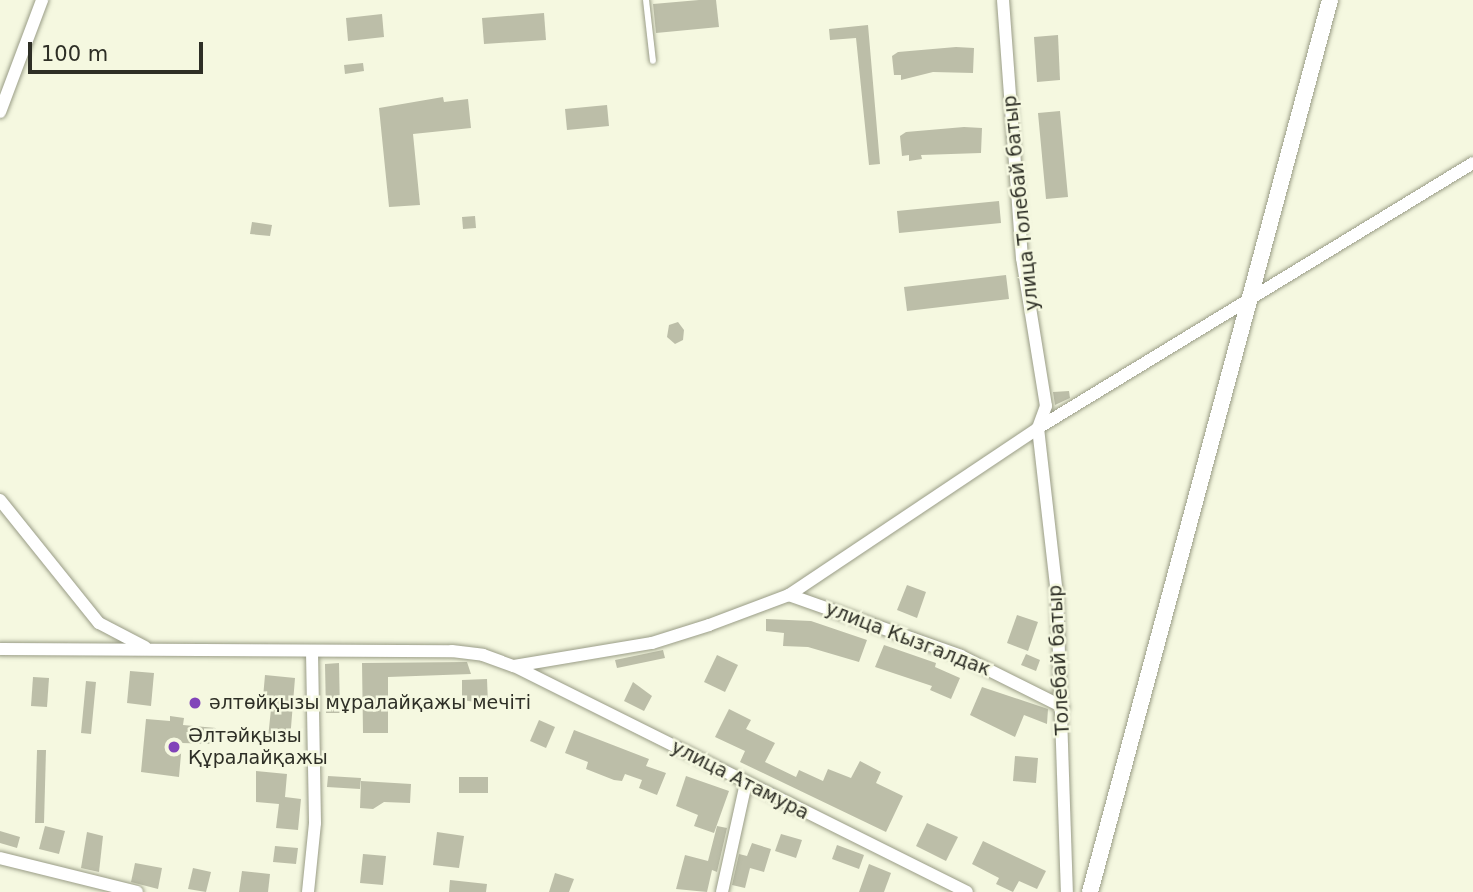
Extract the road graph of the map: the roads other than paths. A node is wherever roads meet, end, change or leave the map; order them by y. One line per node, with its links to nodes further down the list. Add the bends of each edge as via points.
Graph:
1 (43, 0): 6 (street)
2 (646, 0): 5 (lane)
3 (1003, 0): 9 (street, улица Толебай батыр, via 1022,258 1046,406)
4 (1330, 0): 8 (street)
5 (653, 61)
6 (0, 112)
7 (1473, 163): 8 (street)
8 (1250, 300): 9 (street); 24 (street)
9 (1038, 428): 11 (street); 16 (street, Толебай батыр, via 1057,594)
10 (0, 500): 13 (street, via 99,623)
11 (789, 595): 15 (street, via 652,643); 16 (street, улица Кызгалдак, via 961,656)
12 (0, 649): 13 (street, улица Атамура)
13 (148, 649): 14 (street, улица Атамура)
14 (312, 652): 15 (street, улица Атамура, via 452,651); 20 (street, via 315,822)
15 (514, 666): 17 (street, улица Атамура)
16 (1063, 707): 23 (street, Толебай батыр)
17 (747, 783): 21 (street); 22 (street, улица Атамура)
18 (0, 858): 19 (street)
19 (137, 892)
20 (308, 892)
21 (722, 892)
22 (967, 892)
23 (1067, 892)
24 (1090, 892)

